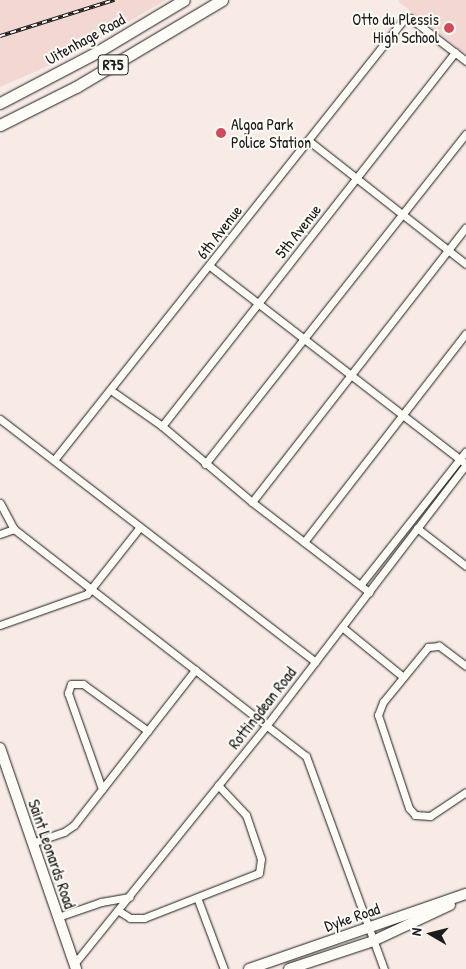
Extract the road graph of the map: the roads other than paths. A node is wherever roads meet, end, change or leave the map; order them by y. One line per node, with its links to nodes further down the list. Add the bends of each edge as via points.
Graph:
1 (184, 0): 5 (main road, Uitenhage Road / R75, via 97,52)
2 (222, 0): 6 (main road, R75, via 76,87)
3 (455, 52): 4 (street); 8 (street, 6th Avenue, via 410,18 404,19); 9 (street, 5th Avenue)
4 (466, 61)
5 (0, 103)
6 (0, 125)
7 (466, 134): 10 (street)
8 (309, 140): 9 (street); 14 (street, 6th Avenue)
9 (356, 178): 10 (street); 15 (street, 5th Avenue)
10 (403, 214): 12 (street); 17 (street)
11 (466, 227): 12 (street)
12 (448, 250): 13 (street); 18 (street)
13 (466, 264)
14 (210, 266): 15 (street); 19 (street, 6th Avenue)
15 (259, 303): 17 (street); 22 (street, 5th Avenue)
16 (466, 333): 20 (street)
17 (304, 339): 18 (street); 26 (street)
18 (351, 376): 20 (street); 27 (street)
19 (112, 391): 22 (street); 24 (street, 6th Avenue)
20 (403, 416): 25 (street); 33 (street)
21 (0, 419): 24 (street)
22 (162, 426): 26 (street)
23 (466, 452): 25 (street)
24 (54, 460): 29 (street)
25 (463, 462): 30 (street, Rottingdean Road); 35 (street)
26 (205, 464): 27 (street)
27 (252, 502): 33 (street)
28 (0, 503): 31 (street)
29 (140, 527): 36 (street); 40 (street)
30 (417, 528): 34 (street); 37 (street, Rottingdean Road)
31 (14, 529): 32 (street); 36 (street)
32 (0, 534)
33 (304, 542): 35 (street)
34 (466, 566)
35 (361, 584): 37 (street)
36 (91, 590): 38 (street); 42 (street)
37 (369, 592): 39 (street, Rottingdean Road)
38 (0, 625)
39 (342, 627): 40 (street, Rottingdean Road); 43 (street)
40 (315, 662): 44 (street, Rottingdean Road)
41 (466, 666): 43 (street, via 444,649 431,646)
42 (195, 670): 44 (street); 45 (street)
43 (402, 676): 49 (street, via 383,702 378,715 409,808 420,817 430,816)
44 (266, 726): 47 (street, Rottingdean Road); 56 (street, via 311,763)
45 (148, 731): 48 (street); 48 (street, via 83,684 71,684 68,693)
46 (0, 748): 50 (street, Saint Leonards Road)
47 (218, 785): 52 (street, Rottingdean Road); 53 (street, via 246,816 262,865 257,876)
48 (102, 789): 50 (street, via 70,828)
49 (466, 792)
50 (32, 843): 55 (street, Saint Leonards Road)
51 (466, 895): 56 (street, Dyke Road); 57 (street, Dyke Road)
52 (130, 898): 54 (street, Rottingdean Road); 55 (street, via 101,902)
53 (198, 900): 54 (street, via 139,919); 59 (street)
54 (119, 911): 58 (street, Rottingdean Road)
55 (58, 917): 58 (street, Saint Leonards Road)
56 (368, 927): 57 (street); 60 (street, Dyke Road)
57 (373, 941): 61 (street, Dyke Road); 62 (street)
58 (75, 967)
59 (224, 969)
60 (248, 969)
61 (289, 969)
62 (384, 969)

